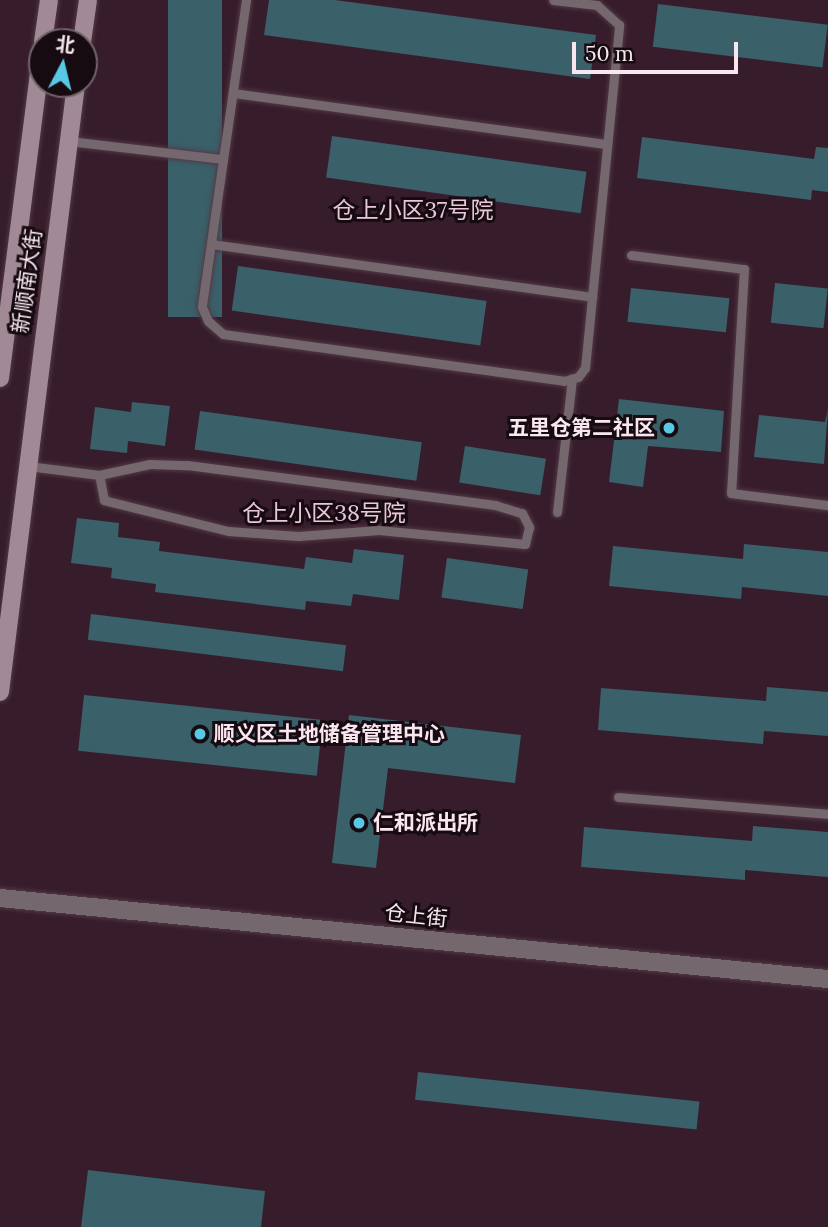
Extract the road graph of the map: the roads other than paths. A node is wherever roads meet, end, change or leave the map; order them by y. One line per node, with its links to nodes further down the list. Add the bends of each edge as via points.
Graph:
1 (49, 0): 5 (main road)
2 (88, 0): 6 (main road)
3 (246, 0): 7 (lane)
4 (553, 0): 11 (lane, via 597,5 620,24)
5 (45, 28)
6 (84, 28)
7 (233, 93): 11 (lane); 12 (lane)
8 (36, 98): 16 (main road, 新顺南大街)
9 (74, 98): 10 (main road, 新顺南大街)
10 (69, 141): 12 (lane); 18 (main road, 新顺南大街)
11 (607, 144): 15 (lane)
12 (223, 159): 13 (lane)
13 (211, 244): 15 (lane); 17 (lane, via 202,307 223,334)
14 (631, 255): 20 (lane, via 744,269 731,493)
15 (592, 296): 17 (lane, via 585,368)
16 (0, 378)
17 (572, 379): 21 (lane)
18 (26, 466): 19 (lane); 22 (main road, 新顺南大街)
19 (99, 475): 19 (lane, via 150,464 187,465 495,505 522,513 529,527 525,544 379,530 298,536 228,531 104,500)
20 (828, 505)
21 (557, 512)
22 (0, 692)
23 (618, 797): 24 (lane)
24 (828, 814)
25 (0, 898): 26 (street, 仓上街)
26 (828, 979)

